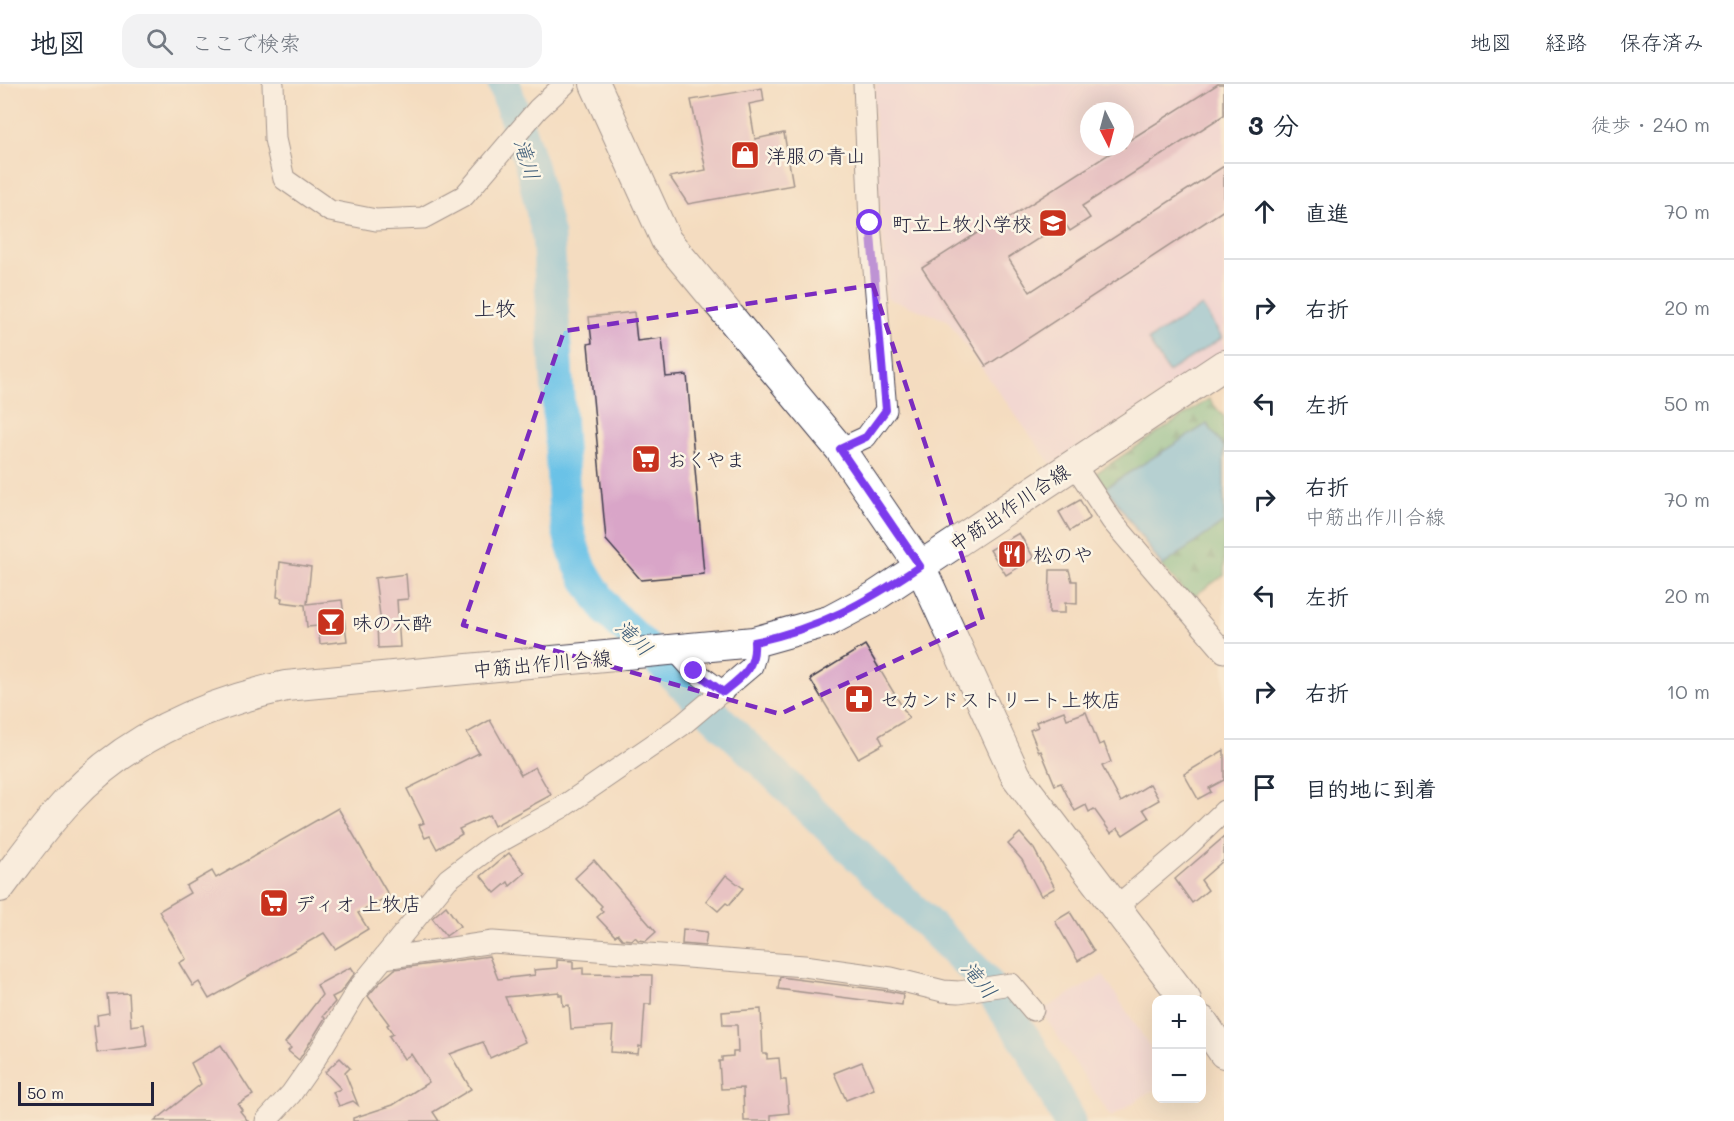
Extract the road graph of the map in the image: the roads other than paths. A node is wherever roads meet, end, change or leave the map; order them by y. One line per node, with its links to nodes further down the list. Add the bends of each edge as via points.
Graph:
1 (273, 84): 2 (street, via 275,139 284,179 330,211 376,219 423,218 464,196 538,109)
2 (565, 84)
3 (595, 84): 6 (main road, via 666,240)
4 (864, 84): 6 (street, via 872,257 886,410 866,437)
5 (1224, 365): 7 (main road, 中筋出作川合線)
6 (840, 449): 8 (main road)
7 (1074, 464): 8 (main road, 中筋出作川合線); 11 (street, via 1112,521)
8 (920, 566): 9 (main road, 中筋出作川合線, via 829,621); 15 (main road, via 1016,776)
9 (754, 642): 10 (main road, 中筋出作川合線); 12 (street, via 752,666)
10 (676, 651): 12 (street, via 694,671); 14 (main road, 中筋出作川合線, via 286,686 220,703 152,734 96,774 47,824)
11 (1224, 651)
12 (723, 692): 16 (street, via 561,808 471,861 432,897)
13 (1224, 811): 15 (street)
14 (0, 887)
15 (1117, 906): 17 (main road)
16 (384, 958): 18 (street, via 493,942 804,966 891,978 944,991 1011,984); 21 (street, via 358,989 291,1094)
17 (1183, 995)
18 (1033, 1010)
19 (1206, 1027): 20 (main road)
20 (1224, 1053)
21 (266, 1121)

